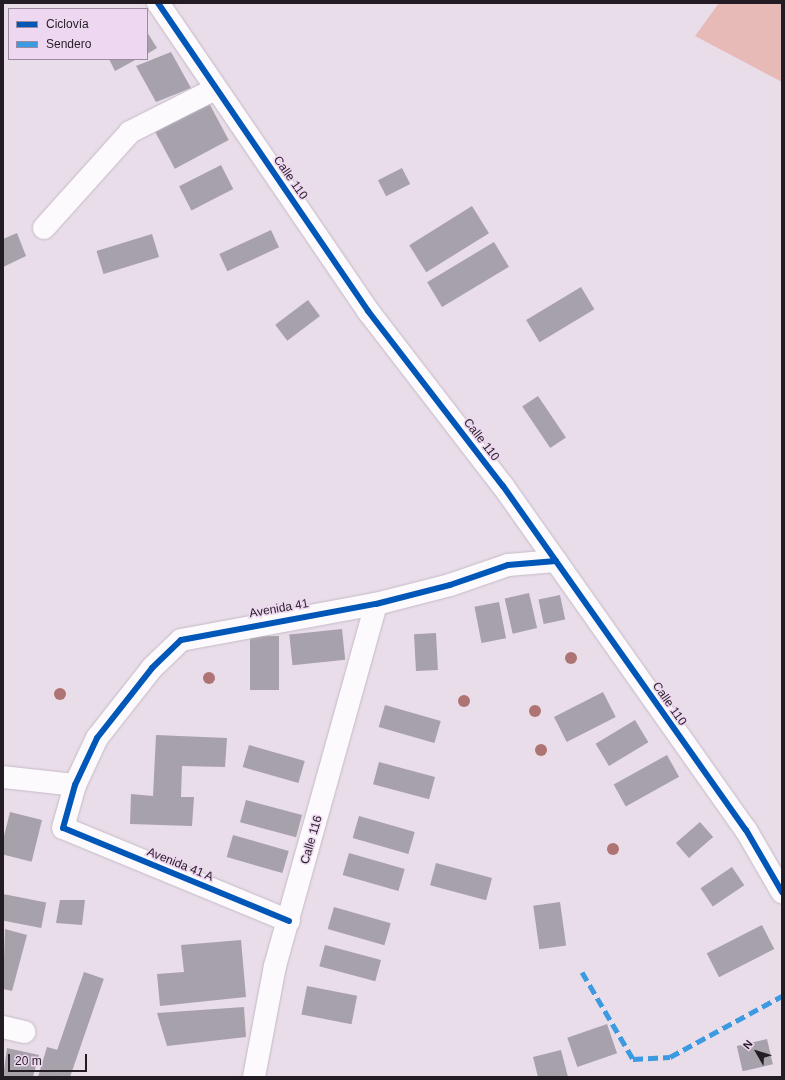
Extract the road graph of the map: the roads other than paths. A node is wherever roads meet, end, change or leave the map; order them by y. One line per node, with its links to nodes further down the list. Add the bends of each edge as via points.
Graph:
1 (158, 3): 2 (street, Calle 110)
2 (215, 89): 3 (street, via 130,132); 4 (street, Calle 110, via 368,311)
3 (44, 228)
4 (556, 560): 5 (street, Avenida 41, via 508,565 450,585); 9 (street, Calle 110, via 746,830)
5 (376, 604): 7 (street, Avenida 41, via 181,640 152,668 97,738); 10 (street, Calle 116)
6 (3, 777): 7 (street)
7 (75, 785): 8 (street, Avenida 41)
8 (63, 828): 10 (street, Avenida 41 A)
9 (782, 892)
10 (289, 922): 13 (street, Calle 116, via 275,966)
11 (3, 1027): 12 (street)
12 (24, 1032)
13 (254, 1077)

